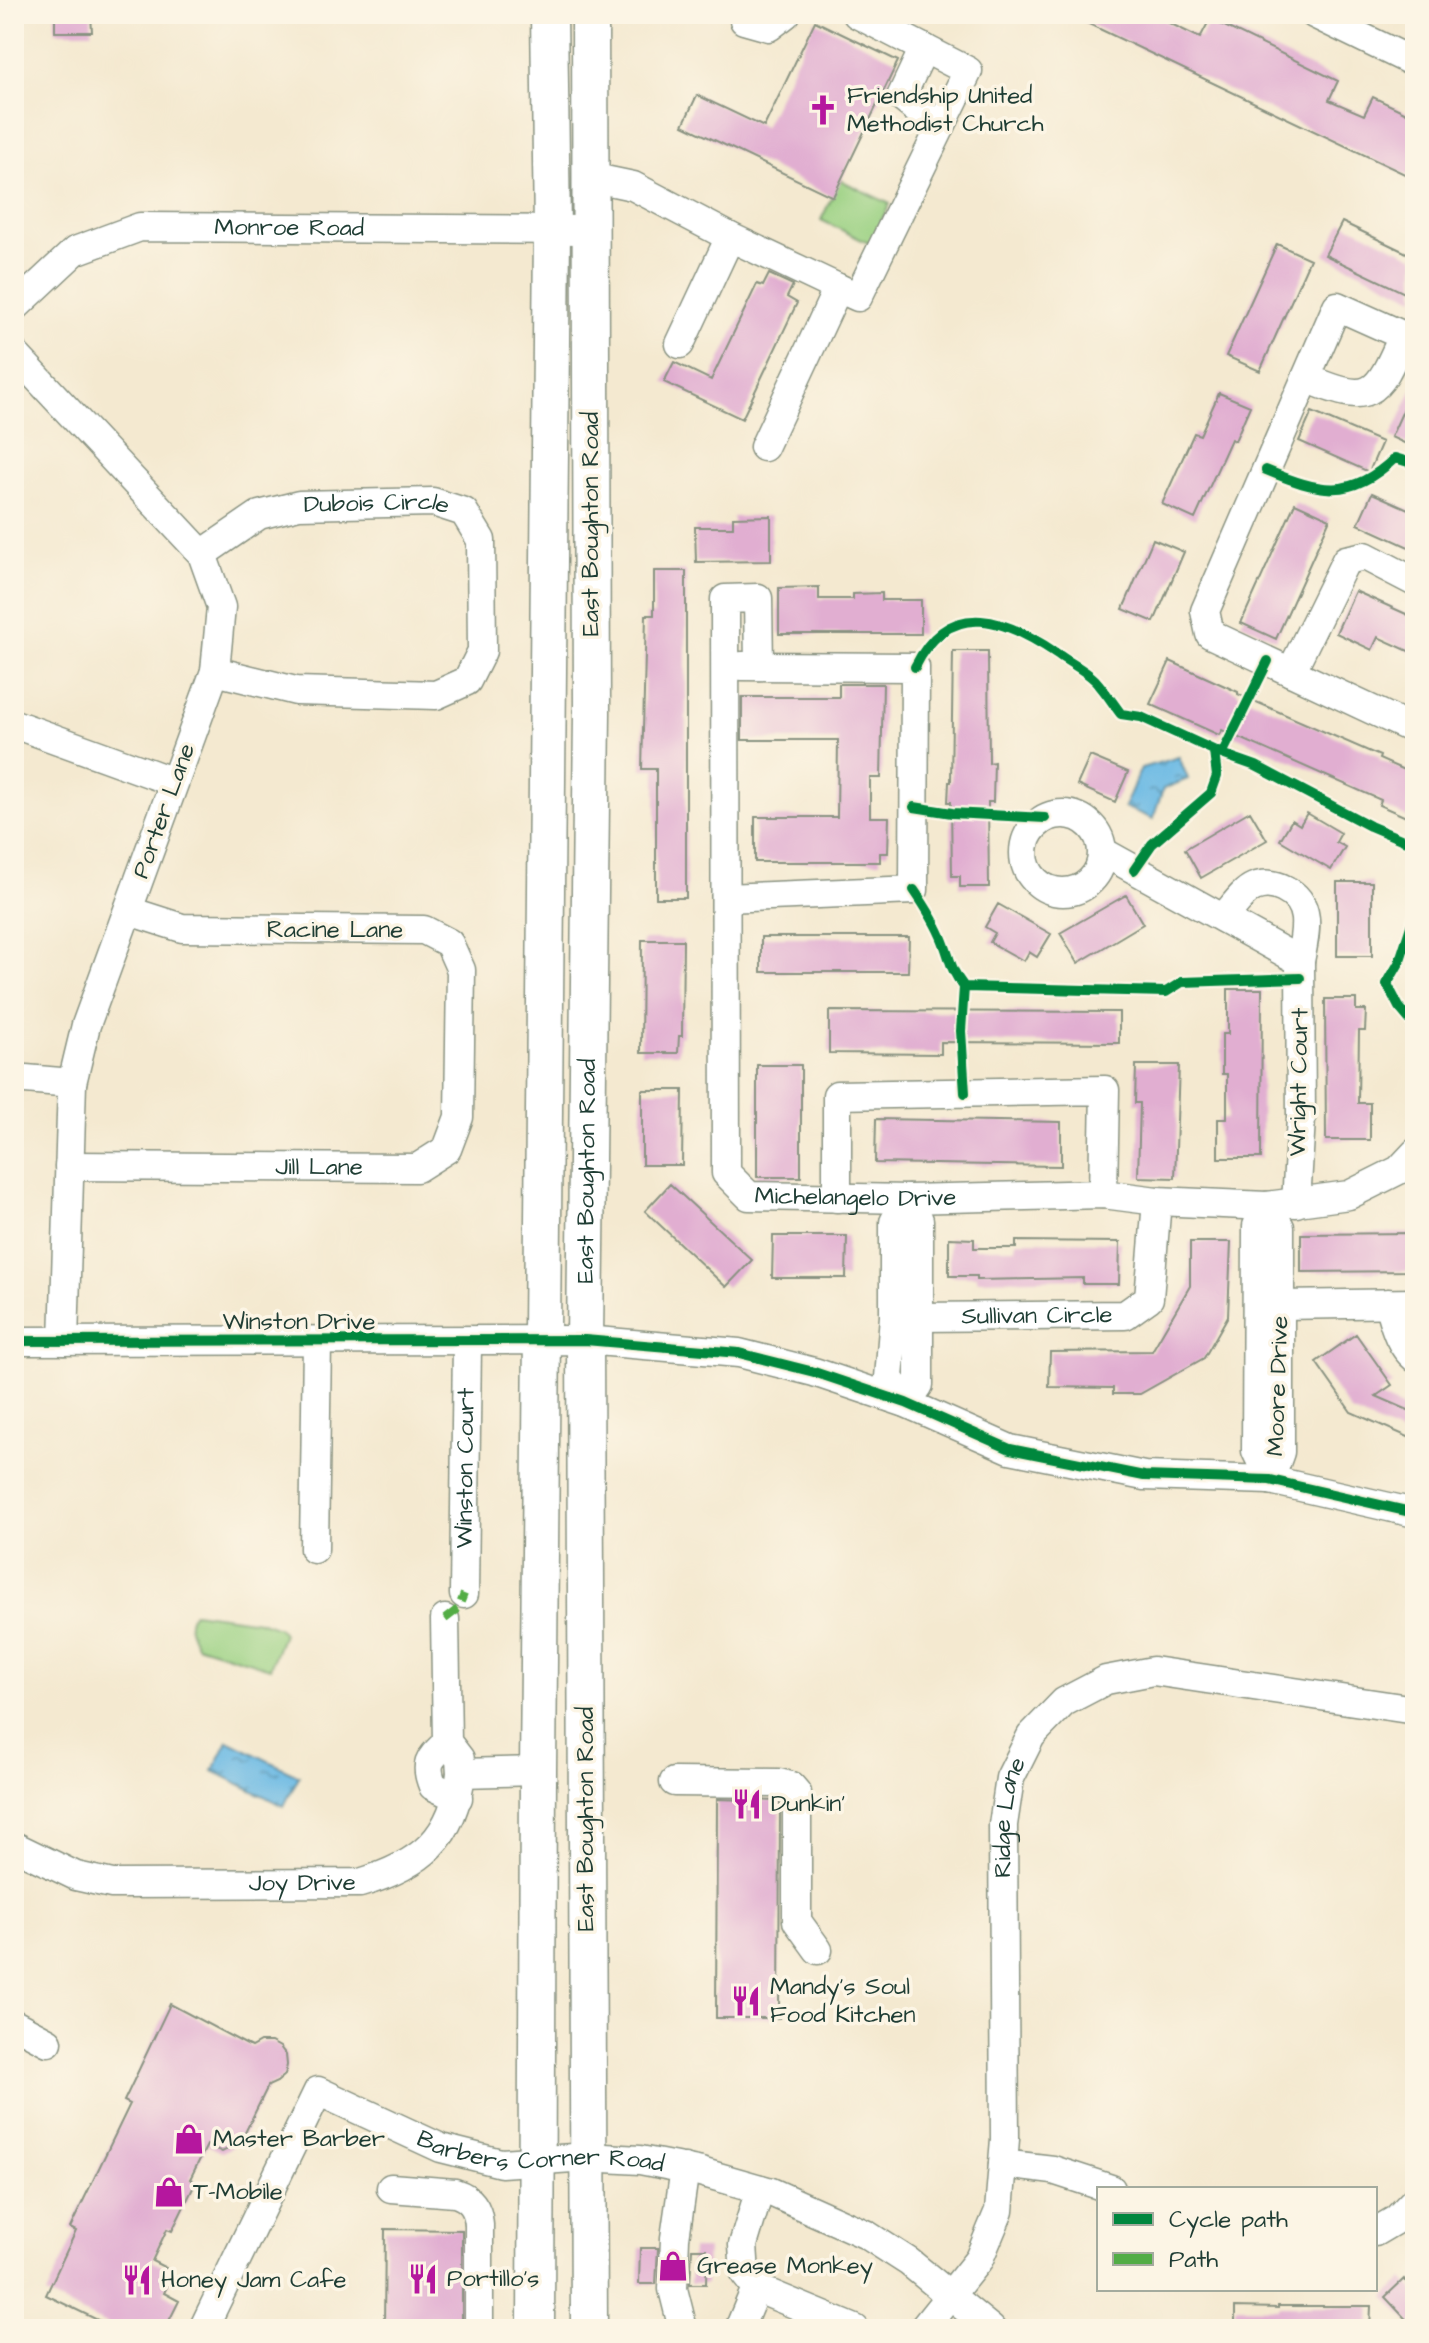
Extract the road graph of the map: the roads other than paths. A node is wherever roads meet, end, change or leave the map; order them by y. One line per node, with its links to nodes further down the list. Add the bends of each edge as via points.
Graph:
1 (549, 14): 12 (main road, East Boughton Road)
2 (590, 14): 10 (main road, East Boughton Road)
3 (746, 14): 4 (street, via 744,20 769,27)
4 (786, 14)
5 (857, 14): 7 (street)
6 (1314, 14): 8 (street)
7 (924, 48): 9 (street, via 901,97); 9 (street, via 968,71)
8 (1415, 63)
9 (940, 128): 14 (street, via 858,297)
10 (590, 177): 11 (main road, East Boughton Road); 13 (street, via 633,186)
11 (591, 230): 12 (street, Monroe Road); 49 (main road, East Boughton Road)
12 (552, 231): 15 (street, Monroe Road, via 140,227 75,251); 52 (main road, East Boughton Road)
13 (730, 237): 14 (street); 17 (street)
14 (838, 288): 20 (street)
15 (14, 308)
16 (1409, 338): 19 (street, via 1383,379 1364,392 1342,393); 19 (street, via 1337,306)
17 (680, 344)
18 (14, 353): 21 (street, Porter Lane)
19 (1306, 378): 26 (street, via 1205,611 1210,634)
20 (764, 447)
21 (202, 554): 25 (street, Porter Lane, via 221,607); 25 (street, Dubois Circle, via 259,515 299,505 433,502 464,512 481,540 482,651 467,681 436,695 296,691)
22 (1415, 582): 26 (street, via 1365,556 1346,560)
23 (726, 666): 24 (street); 24 (street, Michelangelo Drive, via 725,599 758,598); 31 (street, Michelangelo Drive)
24 (759, 666): 31 (street, via 915,667 914,890)
25 (215, 671): 29 (street, Porter Lane)
26 (1291, 672): 28 (street)
27 (14, 724): 29 (street)
28 (1415, 730)
29 (174, 782): 32 (street, Porter Lane)
30 (1103, 852): 33 (street)
31 (726, 898): 41 (street, Michelangelo Drive, via 726,1173 749,1196)
32 (129, 911): 35 (street, Racine Lane, via 182,928 424,930 449,943 461,970); 37 (street, Porter Lane, via 86,1025)
33 (1223, 918): 34 (street); 34 (street, Wright Court, via 1251,888 1277,886 1289,891 1305,911)
34 (1300, 961): 44 (street, Wright Court)
35 (461, 1033): 39 (street, Jill Lane, via 459,1117 447,1149 417,1168)
36 (14, 1078): 37 (street)
37 (72, 1083): 39 (street, Porter Lane)
38 (1415, 1153): 44 (street, Michelangelo Drive, via 1399,1170 1349,1195)
39 (69, 1166): 51 (street, Porter Lane)
40 (1103, 1194): 41 (street, via 1105,1090 837,1095); 42 (street, Michelangelo Drive); 43 (street, Michelangelo Drive)
41 (837, 1198): 42 (street, Michelangelo Drive)
42 (908, 1199): 48 (street, via 919,1220); 56 (street, via 894,1222 889,1378)
43 (1157, 1201): 45 (street, Michelangelo Drive); 48 (street, Sullivan Circle, via 1149,1298 1125,1315)
44 (1296, 1203): 45 (street, Michelangelo Drive)
45 (1267, 1206): 47 (street, Moore Drive, via 1280,1227); 57 (street, Moore Drive, via 1257,1226 1256,1451)
46 (1401, 1303): 47 (street); 55 (street, via 1400,1340)
47 (1280, 1305): 57 (street, Moore Drive, via 1280,1452)
48 (919, 1317): 56 (street, via 919,1385)
49 (585, 1340): 52 (street, Winston Drive); 56 (street, Winston Drive, via 739,1353); 70 (main road, East Boughton Road)
50 (14, 1341): 51 (street, Winston Drive)
51 (64, 1341): 53 (street, Winston Drive)
52 (542, 1341): 54 (street, Winston Drive); 63 (main road, East Boughton Road)
53 (317, 1342): 54 (street, Winston Drive); 59 (street)
54 (467, 1342): 60 (street, Winston Court)
55 (1415, 1358)
56 (906, 1403): 57 (street, Winston Drive, via 1010,1449 1144,1476)
57 (1270, 1480): 58 (street, Winston Drive)
58 (1415, 1513)
59 (314, 1549)
60 (464, 1594)
61 (445, 1619): 65 (street, via 447,1742 460,1759)
62 (1415, 1710): 72 (street, Ridge Lane, via 1153,1671 1106,1680 1064,1702 1031,1736 1010,1778 1003,1825)
63 (538, 1771): 65 (street); 71 (main road, East Boughton Road)
64 (674, 1782): 67 (street, via 779,1783 797,1793 797,1921)
65 (460, 1786): 66 (street, Joy Drive, via 443,1830 421,1857 360,1883 112,1884 76,1876)
66 (14, 1846)
67 (818, 1950)
68 (14, 2024): 69 (street)
69 (48, 2042)
70 (587, 2157): 71 (street, Barbers Corner Road); 73 (street, Barbers Corner Road); 84 (main road, East Boughton Road)
71 (536, 2161): 81 (street, Barbers Corner Road, via 501,2163 441,2148 318,2091); 83 (main road, East Boughton Road)
72 (1003, 2164): 74 (street, via 1053,2170); 80 (street, Ridge Lane, via 999,2211 979,2259)
73 (685, 2168): 76 (street, Barbers Corner Road); 85 (street, via 673,2289)
74 (1105, 2187)
75 (391, 2188): 82 (street, via 455,2193 475,2208)
76 (760, 2189): 79 (street, via 743,2245 745,2274); 80 (street, Barbers Corner Road, via 867,2235)
77 (1415, 2200): 78 (street)
78 (1377, 2231)
79 (756, 2288): 86 (street); 87 (street)
80 (949, 2297): 88 (street, Ridge Lane); 89 (street, Barbers Corner Road)
81 (203, 2329)
82 (479, 2329)
83 (536, 2329)
84 (589, 2329)
85 (683, 2329)
86 (739, 2329)
87 (855, 2329)
88 (923, 2329)
89 (991, 2329)

